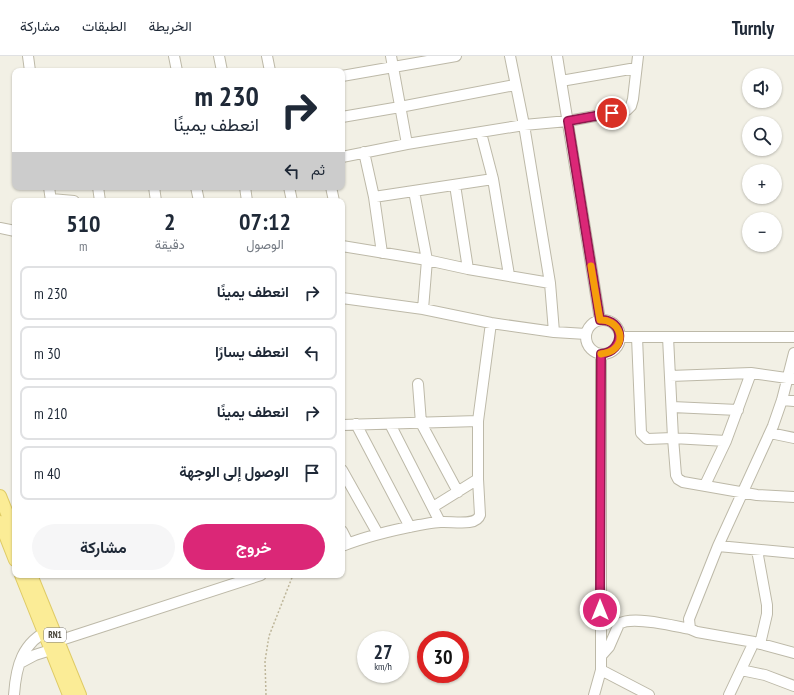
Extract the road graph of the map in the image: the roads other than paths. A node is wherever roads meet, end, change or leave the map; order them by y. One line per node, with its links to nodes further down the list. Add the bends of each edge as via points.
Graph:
1 (28, 56): 11 (street)
2 (174, 56): 12 (street)
3 (219, 56): 13 (street)
4 (267, 56): 14 (street)
5 (391, 56): 10 (street)
6 (456, 56): 10 (street)
7 (510, 56): 18 (street)
8 (557, 56): 17 (street)
9 (638, 56): 15 (street)
10 (393, 67): 16 (street); 19 (street)
11 (30, 68)
12 (176, 68)
13 (221, 68)
14 (269, 68)
15 (636, 68): 17 (street); 21 (street, via 632,106 627,110)
16 (345, 75)
17 (561, 80): 21 (street)
18 (515, 85): 19 (street); 22 (street)
19 (400, 107): 20 (street); 24 (street)
20 (345, 116)
21 (568, 121): 22 (street); 41 (street)
22 (524, 126): 23 (street); 38 (street)
23 (481, 132): 24 (street); 27 (street)
24 (407, 144): 25 (street)
25 (364, 152): 26 (street); 30 (street)
26 (345, 156)
27 (493, 180): 28 (street); 37 (street)
28 (456, 185): 29 (street); 36 (street)
29 (414, 192): 30 (street); 35 (street)
30 (374, 198): 34 (street)
31 (0, 225): 32 (street)
32 (12, 230)
33 (345, 244): 34 (street)
34 (382, 253): 35 (street)
35 (427, 260): 36 (street); 40 (street)
36 (468, 269): 37 (street)
37 (509, 275): 38 (street)
38 (550, 283): 43 (street)
39 (345, 298): 40 (street)
40 (423, 309): 42 (street)
41 (600, 320): 44 (street, via 591,324); 45 (street, via 614,324)
42 (491, 323): 43 (street); 59 (street)
43 (554, 332): 44 (street)
44 (586, 334): 50 (street, via 588,345)
45 (620, 337): 46 (street); 50 (street, via 612,351)
46 (637, 337): 47 (street); 65 (street, via 641,433 647,439)
47 (668, 337): 48 (street); 52 (street)
48 (794, 338)
49 (794, 353): 53 (street)
50 (601, 354): 94 (street)
51 (751, 373): 52 (street); 53 (street); 58 (street)
52 (670, 376): 57 (street)
53 (791, 379): 55 (street)
54 (418, 384): 60 (street)
55 (782, 400): 56 (street); 64 (street)
56 (794, 401)
57 (672, 408): 58 (street); 65 (street)
58 (738, 410): 67 (street)
59 (478, 421): 60 (street); 69 (street)
60 (421, 423): 62 (street); 71 (street)
61 (356, 424): 62 (street); 63 (street); 79 (street)
62 (390, 424): 75 (street)
63 (345, 425)
64 (770, 433): 66 (street); 72 (street)
65 (673, 438): 67 (street); 70 (street, via 678,479)
66 (794, 438)
67 (726, 441): 70 (street)
68 (345, 475): 80 (street)
69 (478, 479): 71 (street); 77 (street, via 479,518 471,522)
70 (705, 486): 72 (street)
71 (458, 492): 75 (street)
72 (743, 492): 74 (street); 82 (street)
73 (0, 496): 78 (main road)
74 (794, 496)
75 (433, 507): 77 (street)
76 (0, 522): 84 (main road)
77 (440, 522): 79 (street)
78 (12, 526)
79 (410, 527): 80 (street)
80 (378, 534): 81 (street)
81 (345, 545)
82 (718, 546): 83 (street); 89 (street, via 689,619)
83 (757, 550): 85 (street); 91 (street, via 767,605 767,614)
84 (12, 552)
85 (794, 553)
86 (22, 578): 90 (main road, RN1)
87 (32, 578): 90 (main road, RN1)
88 (252, 578): 92 (street)
89 (690, 629): 91 (street); 94 (street, via 640,620 622,622)
90 (48, 631): 92 (main road, RN1); 95 (street, via 32,641 24,651)
91 (757, 643): 93 (street); 97 (street)
92 (56, 646): 95 (street); 100 (main road, RN1); 101 (main road, RN1)
93 (794, 653)
94 (601, 656): 96 (street)
95 (20, 663): 99 (street, via 15,676)
96 (601, 670): 102 (street); 103 (street)
97 (741, 670): 98 (street, via 765,675); 104 (street)
98 (794, 686)
99 (14, 695)
100 (69, 695)
101 (80, 695)
102 (594, 695)
103 (649, 695)
104 (729, 695)

